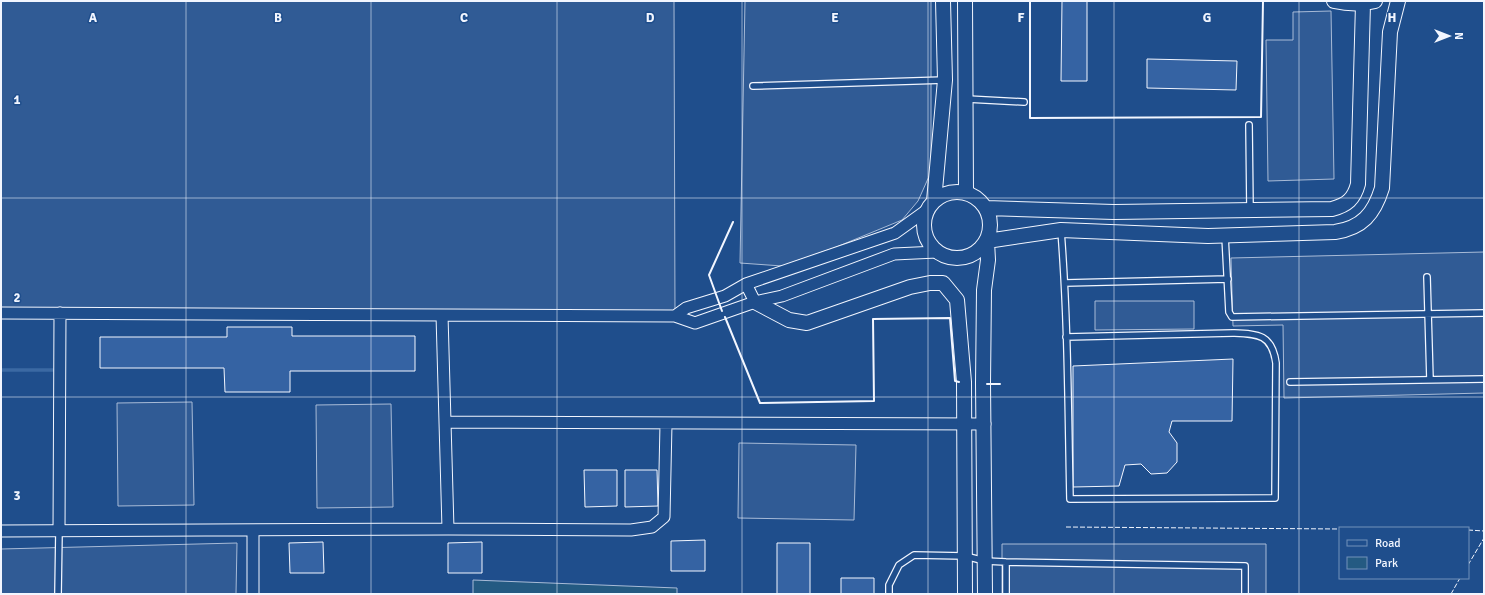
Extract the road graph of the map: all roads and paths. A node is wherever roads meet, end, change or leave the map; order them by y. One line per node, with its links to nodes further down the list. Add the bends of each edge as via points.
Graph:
1 (943, 1): 6 (street)
2 (965, 1): 8 (street)
3 (1334, 1): 5 (street, via 1348,4)
4 (1398, 1): 16 (street, via 1390,32 1382,188 1369,215 1355,227 1341,231)
5 (1369, 3): 14 (street, via 1356,194 1350,201 1332,209)
6 (945, 80): 7 (lane); 12 (street)
7 (753, 86)
8 (964, 99): 9 (lane); 11 (street)
9 (1024, 102)
10 (1248, 124): 14 (lane)
11 (966, 192): 12 (street, via 949,193); 13 (street, via 981,201)
12 (931, 205): 18 (street, via 924,221 925,232); 22 (street, via 895,233)
13 (986, 208): 14 (street, via 1114,212); 17 (street, via 990,219)
14 (1250, 210)
15 (1061, 230): 16 (street); 17 (street); 21 (lane)
16 (1226, 236): 20 (lane)
17 (987, 241): 18 (street, via 980,250 970,256 947,257); 37 (street, via 984,305)
18 (937, 252): 23 (street, via 894,254 782,296)
19 (1427, 277): 27 (lane)
20 (1228, 280): 21 (lane); 27 (lane, via 1229,312 1232,317)
21 (1065, 283): 30 (lane)
22 (746, 284): 23 (street); 29 (street, via 725,296 686,308)
23 (755, 302): 29 (street, via 694,323); 35 (street, via 789,320 807,323 910,287 943,283 957,300)
24 (1, 313): 25 (street)
25 (60, 313): 28 (street); 41 (street)
26 (1484, 313): 27 (lane)
27 (1428, 314): 32 (lane)
28 (442, 315): 29 (street); 34 (street)
29 (675, 316)
30 (1066, 337): 30 (lane, via 1070,499 1275,498 1276,363 1274,351 1268,341 1257,334)
31 (1484, 379): 32 (lane)
32 (1430, 380): 33 (lane)
33 (1290, 382)
34 (445, 422): 36 (street); 38 (street)
35 (965, 423): 36 (street); 37 (street); 42 (street)
36 (666, 424): 38 (street, via 664,517 652,527 631,530)
37 (985, 424): 43 (street)
38 (448, 529): 39 (street)
39 (253, 530): 41 (street); 46 (street)
40 (1, 531): 41 (street)
41 (59, 531): 45 (lane)
42 (965, 556): 43 (lane); 47 (lane, via 914,555 899,565 889,585); 48 (street)
43 (985, 561): 44 (lane); 49 (street)
44 (1006, 562): 50 (lane); 51 (lane, via 1245,566)
45 (58, 594)
46 (253, 594)
47 (889, 594)
48 (965, 594)
49 (985, 594)
50 (1006, 594)
51 (1245, 594)

